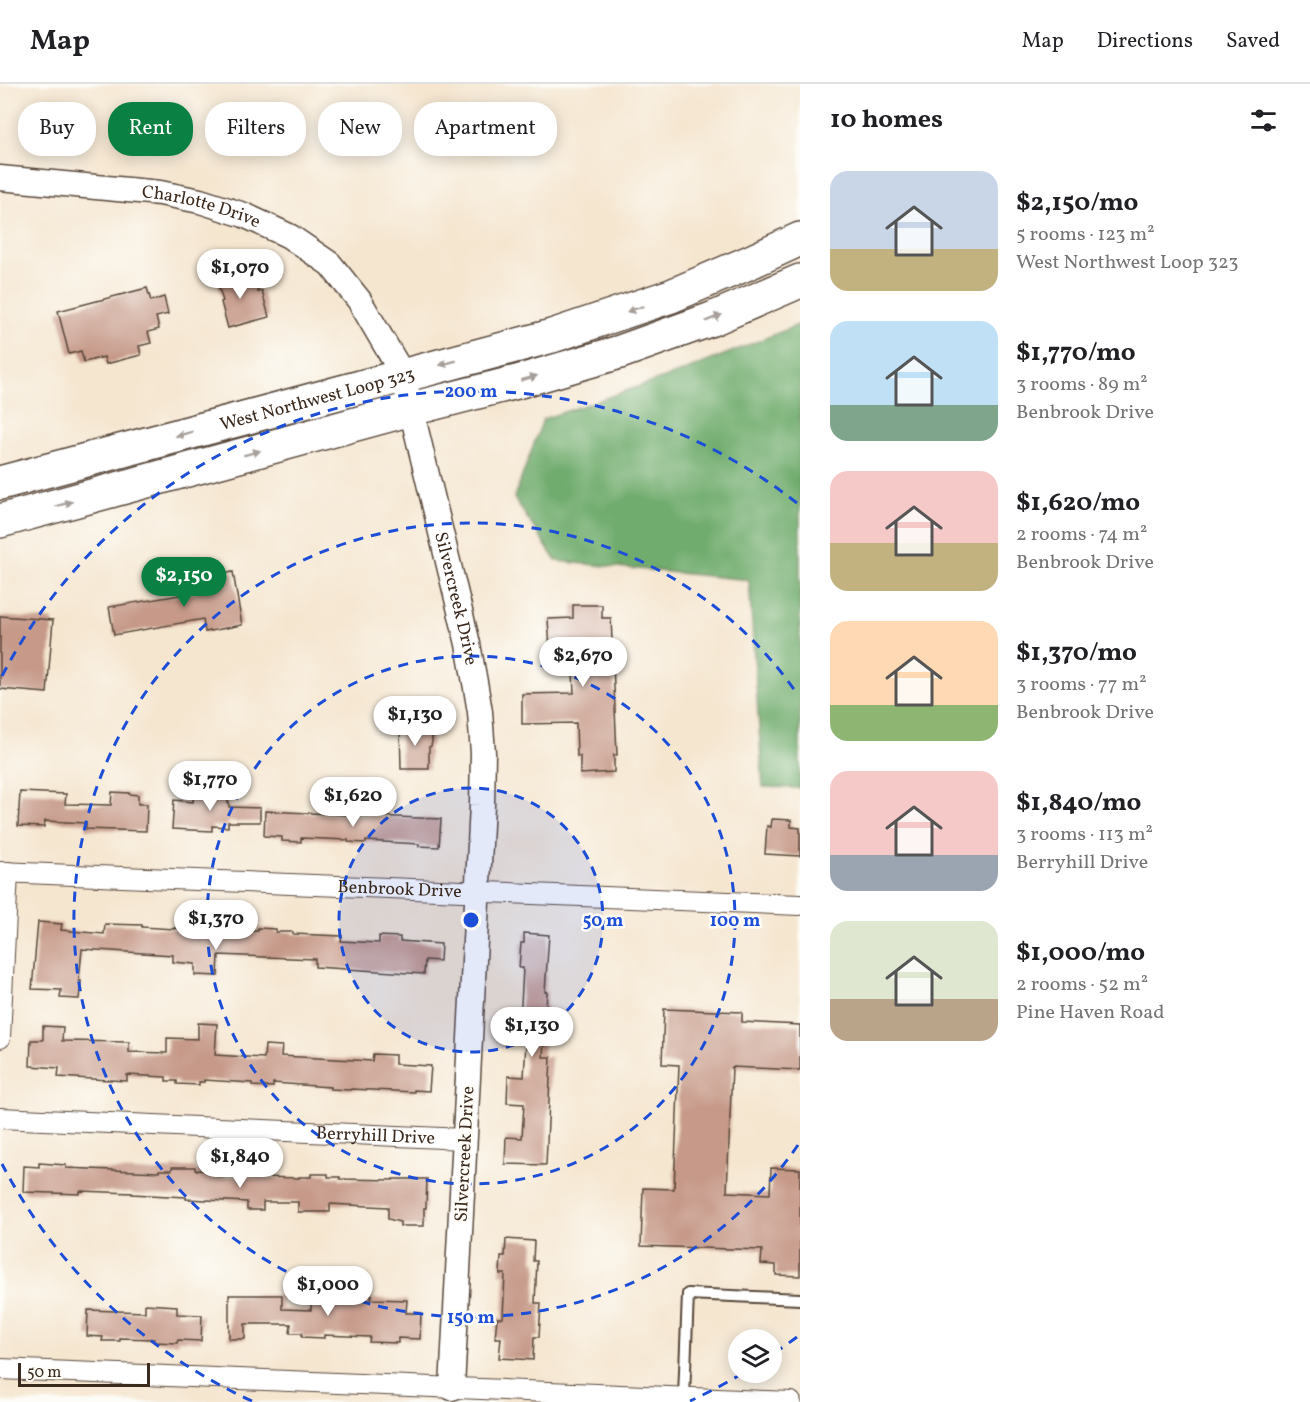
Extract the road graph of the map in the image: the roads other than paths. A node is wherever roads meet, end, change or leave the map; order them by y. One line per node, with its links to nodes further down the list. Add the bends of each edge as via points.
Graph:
1 (0, 178): 4 (street, Charlotte Drive, via 117,188 200,201 244,215 289,236 330,264 359,300)
2 (800, 239): 4 (highway, West Northwest Loop 323, one-way to 4, via 671,296 552,336)
3 (800, 280): 5 (highway, West Northwest Loop 323, one-way to 3, via 620,352 712,319)
4 (403, 375): 5 (street, Charlotte Drive); 6 (highway, West Northwest Loop 323, one-way to 6)
5 (411, 409): 7 (highway, West Northwest Loop 323, one-way to 5); 9 (street, Silvercreek Drive, via 468,644 480,711 483,770)
6 (0, 483)
7 (0, 521)
8 (4, 872): 9 (street, Benbrook Drive); 11 (street)
9 (476, 892): 10 (street, Benbrook Drive); 13 (street, Silvercreek Drive)
10 (800, 905)
11 (0, 1038)
12 (0, 1118): 13 (street, Berryhill Drive)
13 (464, 1139): 16 (street, Silvercreek Drive)
14 (800, 1299): 17 (lane, via 688,1294)
15 (0, 1369): 16 (street)
16 (452, 1395): 17 (street)
17 (684, 1400): 18 (street)
18 (791, 1402)

